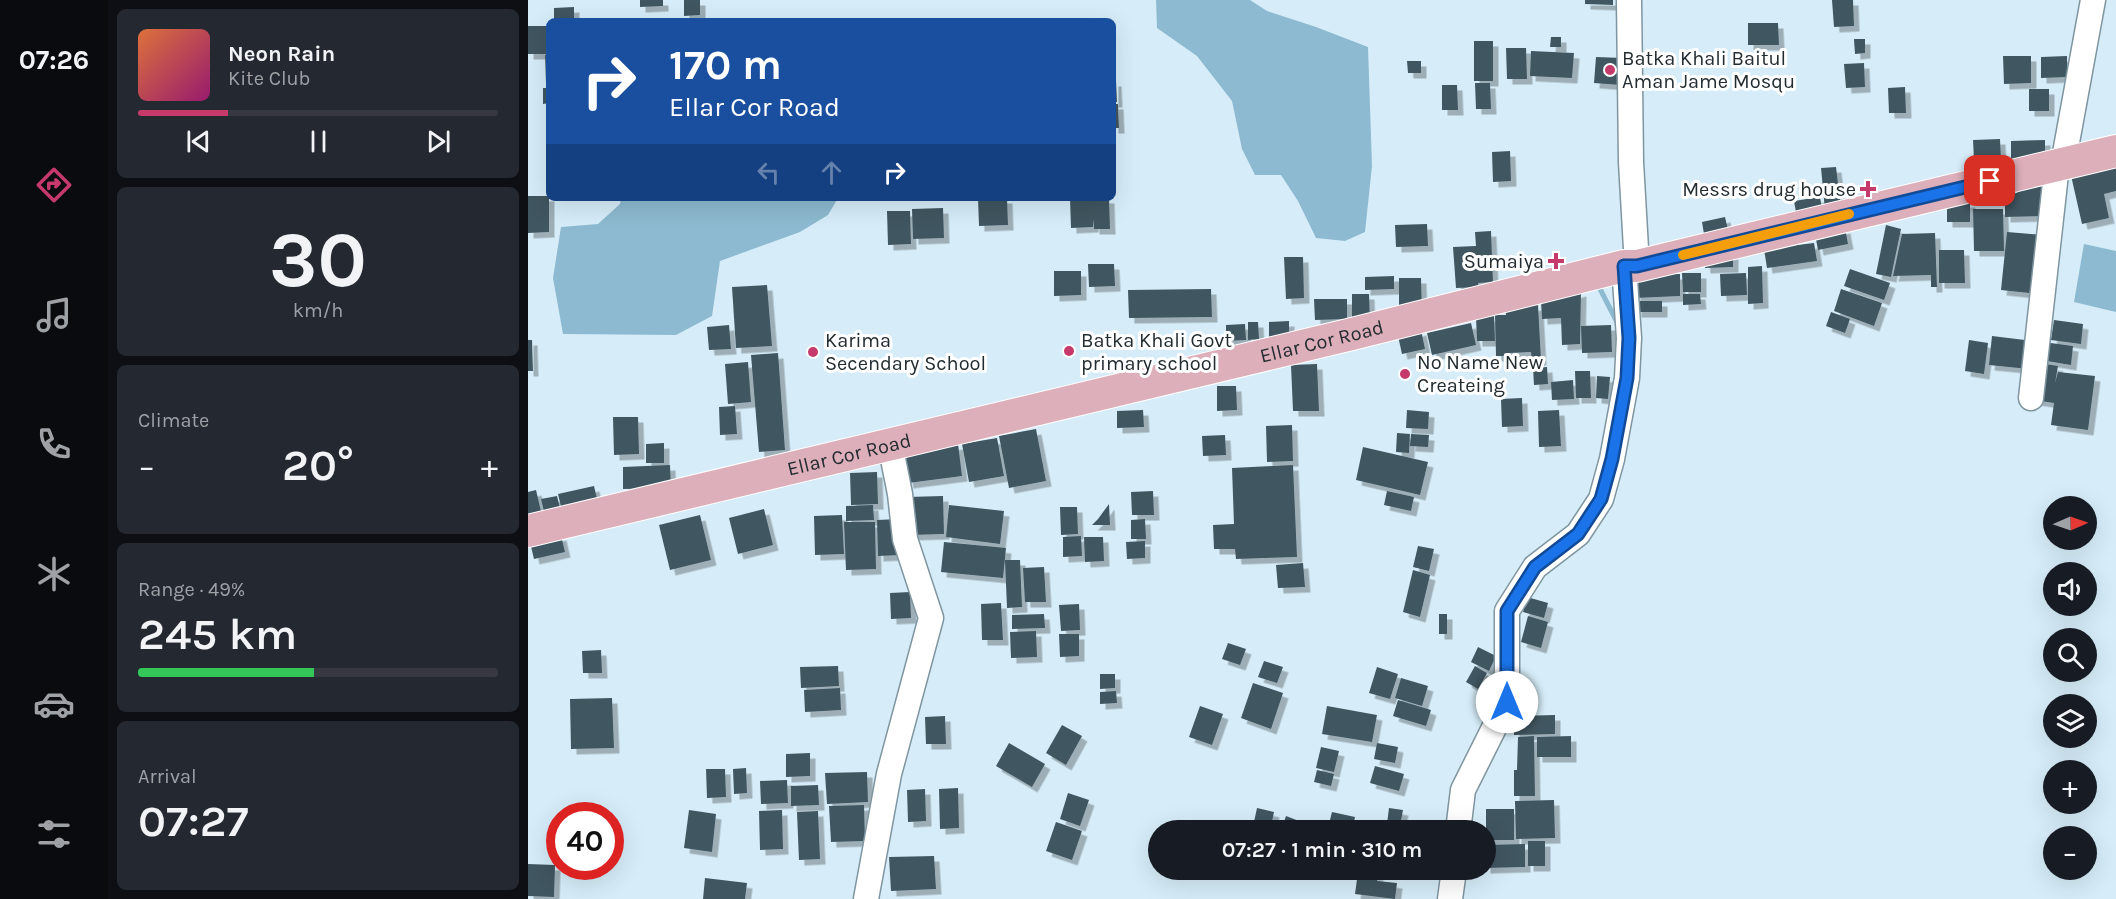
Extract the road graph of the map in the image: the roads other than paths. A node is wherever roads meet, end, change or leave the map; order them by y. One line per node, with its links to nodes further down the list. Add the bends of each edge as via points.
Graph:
1 (1629, 0): 5 (street)
2 (2093, 0): 4 (street)
3 (2116, 151): 4 (main road, Ellar Cor Road)
4 (2060, 164): 5 (main road, Ellar Cor Road); 6 (street)
5 (1630, 266): 7 (main road, Ellar Cor Road); 9 (street, via 1627,378 1601,499 1578,534 1535,567 1507,611 1507,702 1463,790)
6 (2031, 398)
7 (890, 444): 8 (main road, Ellar Cor Road); 11 (street, via 905,539 931,618 889,774)
8 (528, 531)
9 (1459, 820)
10 (1453, 880): 12 (street)
11 (866, 899)
12 (1450, 899)

